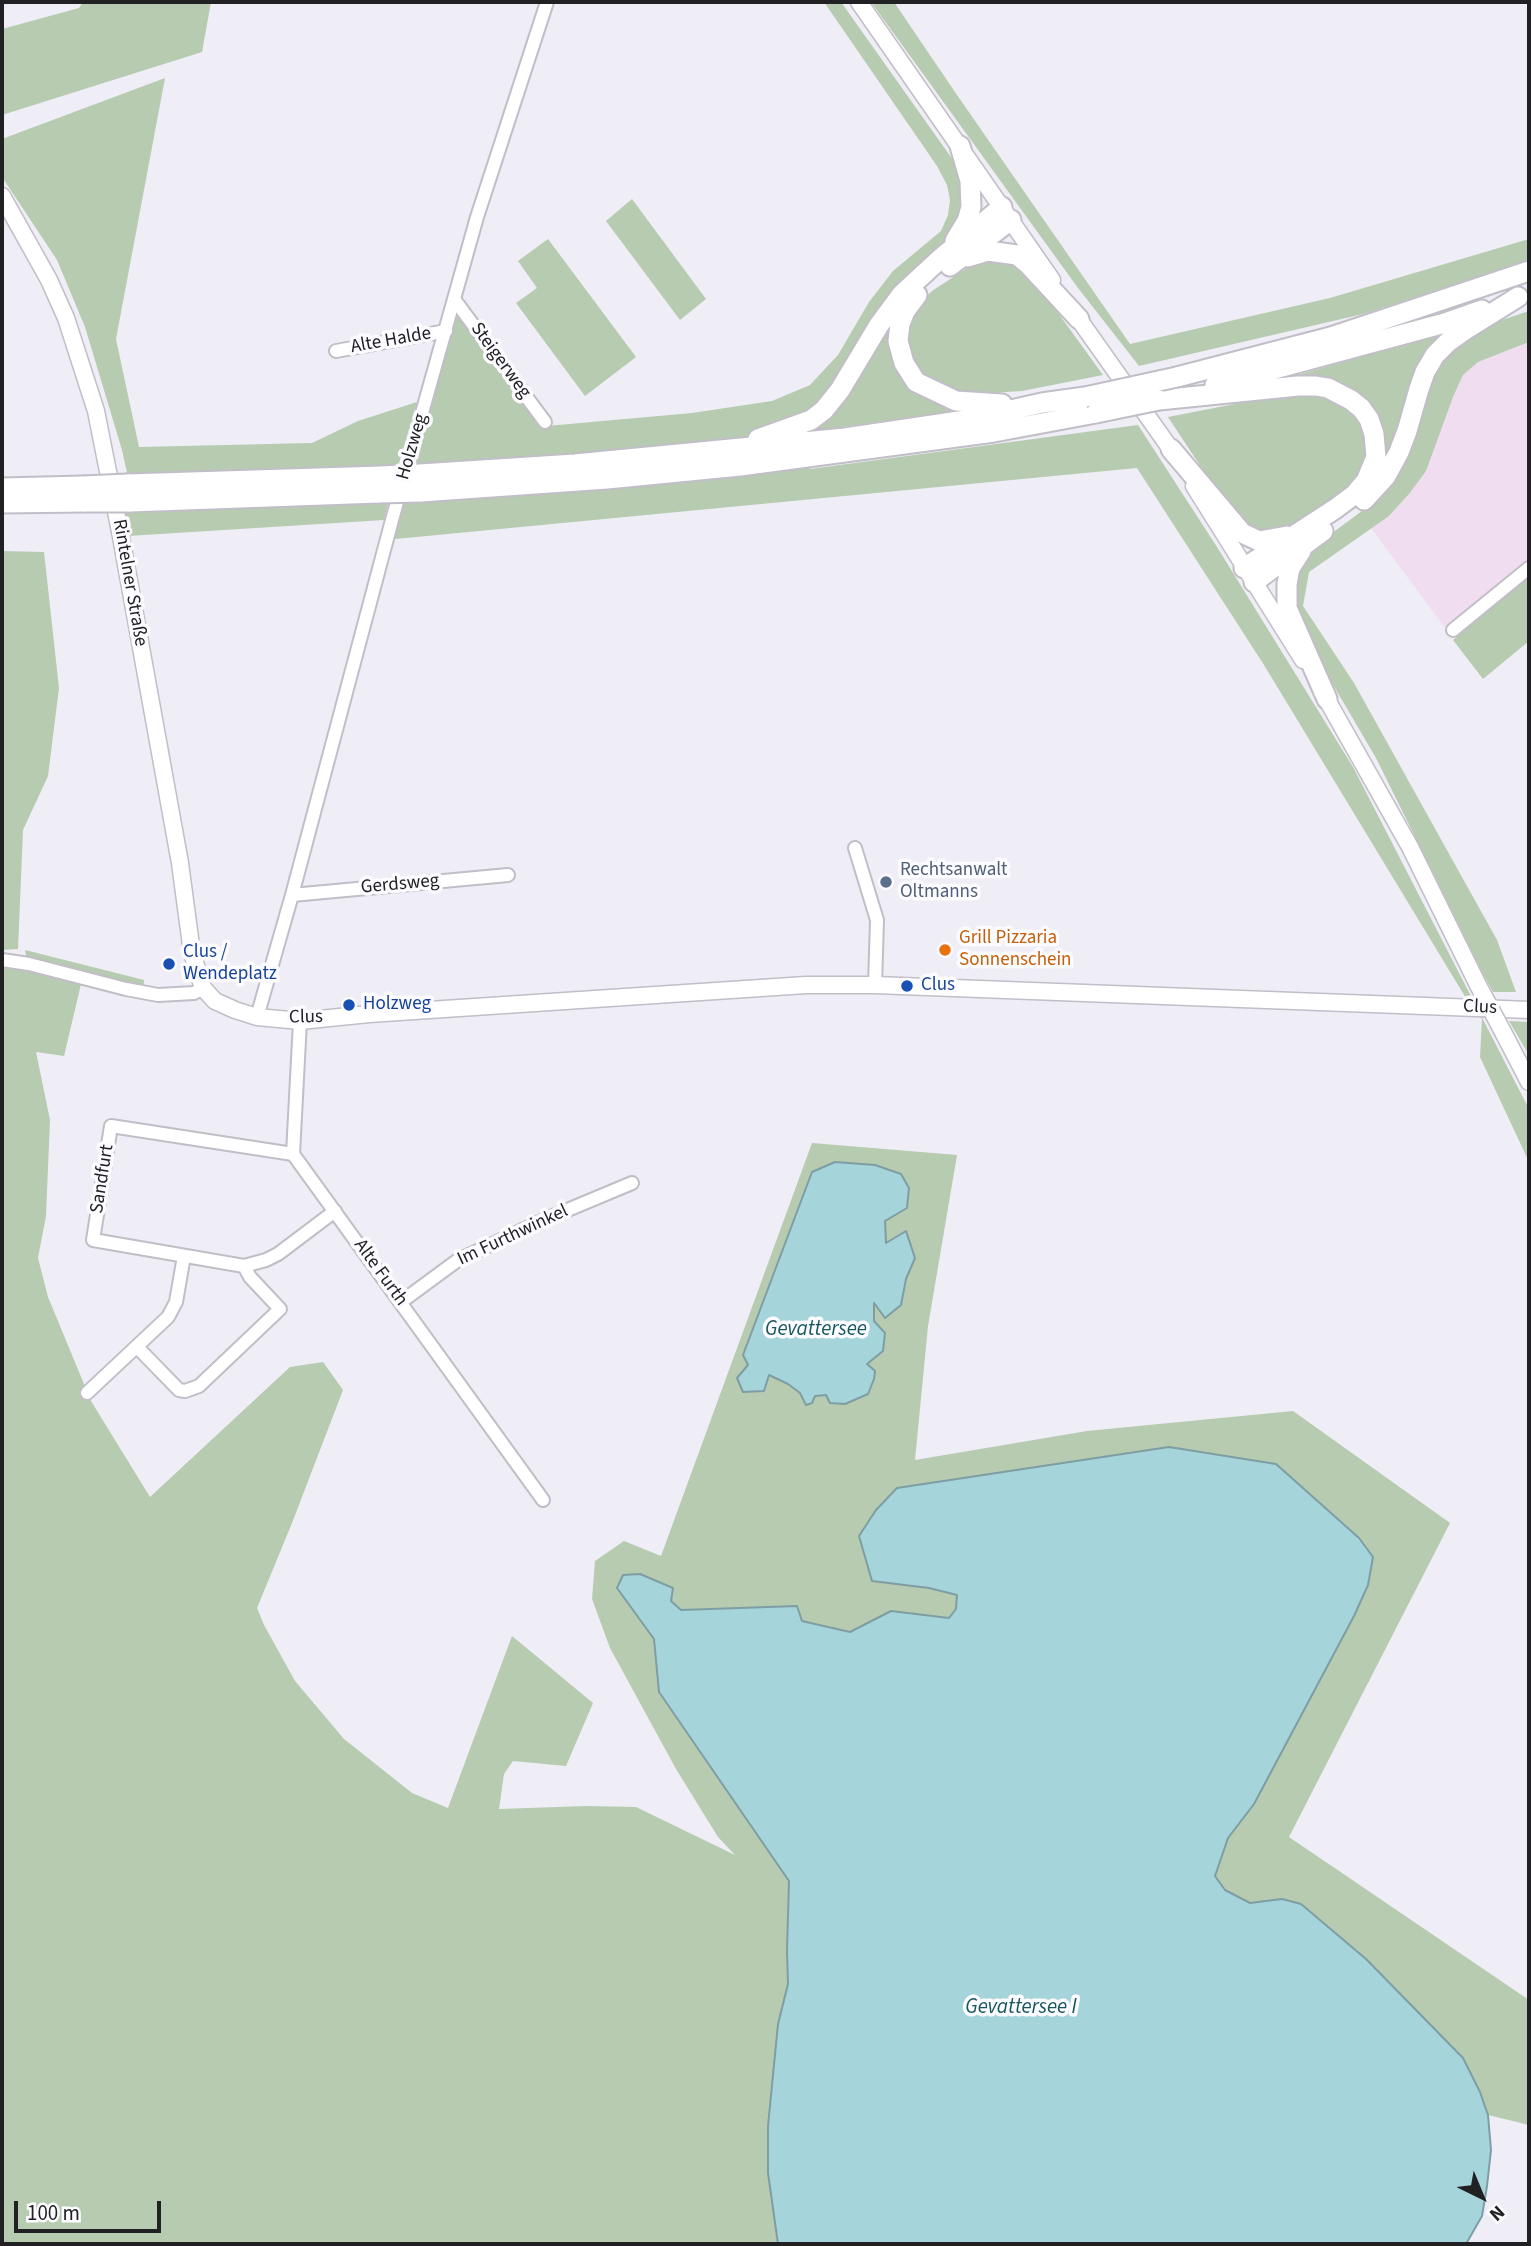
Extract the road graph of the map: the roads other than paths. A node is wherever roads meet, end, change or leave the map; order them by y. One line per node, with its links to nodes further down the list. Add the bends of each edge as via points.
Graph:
1 (547, 2): 9 (street, Holzweg)
2 (859, 2): 3 (main road)
3 (960, 146): 5 (main road); 6 (highway, via 970,181 971,207)
4 (2, 196): 33 (main road, Rintelner Straße, via 50,280 96,411 180,863 192,953)
5 (1007, 214): 6 (highway); 10 (main road)
6 (945, 263): 10 (highway, via 988,251 1017,255); 14 (highway, via 916,296 900,324 898,341 904,363 916,382 956,401); 18 (highway, via 902,295 824,410 811,420)
7 (1529, 271): 13 (highway)
8 (1524, 295): 13 (highway, via 1445,323); 23 (highway, via 1465,330 1435,355 1386,476 1370,495)
9 (454, 299): 11 (street, Holzweg); 16 (street, Steigerweg)
10 (1079, 319): 17 (main road)
11 (446, 331): 12 (street, Alte Halde); 30 (street, Holzweg)
12 (336, 351)
13 (1184, 389): 15 (highway, bridge); 15 (highway, bridge, via 1159,400); 23 (highway, via 1316,386 1339,393 1361,408 1376,446 1366,481)
14 (1042, 404): 15 (highway); 18 (highway, via 845,438)
15 (1090, 405): 19 (highway, via 994,432 754,464 607,479)
16 (545, 422)
17 (1171, 449): 23 (highway, via 1242,533 1259,541); 25 (main road)
18 (721, 451): 19 (highway)
19 (420, 483): 21 (highway, bridge)
20 (2, 488): 21 (highway)
21 (84, 494): 22 (highway)
22 (2, 503)
23 (1303, 540): 25 (highway); 27 (highway, via 1290,568 1287,608)
24 (1529, 568): 26 (street)
25 (1249, 575): 27 (main road)
26 (1453, 630)
27 (1327, 699): 37 (main road, bridge, via 1410,847)
28 (856, 848): 32 (street, via 877,920)
29 (508, 875): 30 (street, Gerdsweg)
30 (292, 895): 35 (street, Holzweg)
31 (2, 960): 33 (street, via 158,995 194,993)
32 (875, 985): 34 (main road, Clus); 36 (main road, Clus, via 806,985)
33 (203, 988): 35 (main road, Clus, via 215,1001)
34 (1529, 1010)
35 (257, 1017): 36 (main road, Clus)
36 (300, 1021): 38 (street)
37 (1529, 1082)
38 (293, 1154): 40 (street, Alte Furth); 41 (street, Sandfurt, via 111,1126 93,1240)
39 (632, 1182): 43 (street, Im Furthwinkel, via 458,1260)
40 (335, 1211): 42 (street, Sandfurt, via 278,1254); 43 (street, Alte Furth)
41 (184, 1256): 42 (street, Sandfurt); 44 (street, via 173,1310)
42 (244, 1266): 44 (street, via 279,1309 199,1386 179,1390)
43 (401, 1302): 46 (street, Alte Furth)
44 (137, 1346): 45 (street)
45 (87, 1393)
46 (543, 1500)

